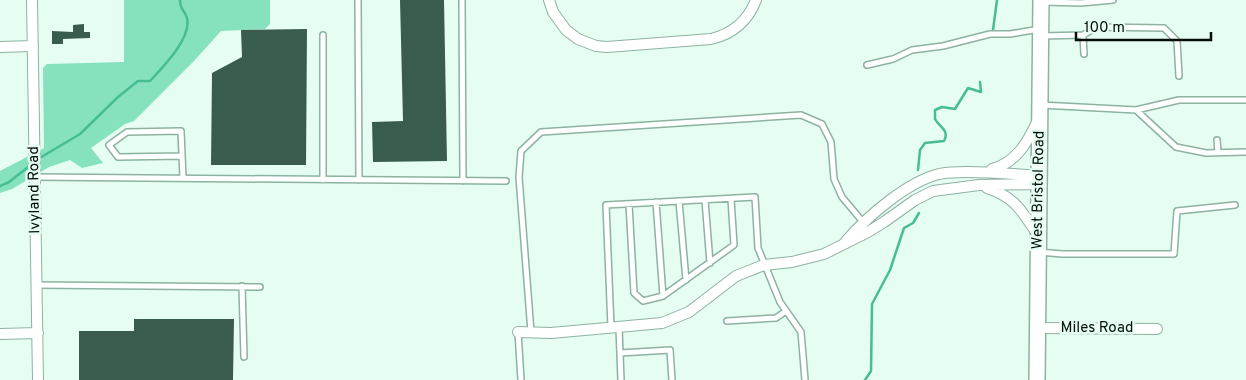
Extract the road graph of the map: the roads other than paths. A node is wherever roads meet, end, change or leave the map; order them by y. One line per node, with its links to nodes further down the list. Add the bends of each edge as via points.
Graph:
1 (32, 0): 12 (street, Ivyland Road)
2 (358, 0): 28 (lane)
3 (462, 0): 30 (lane)
4 (549, 0): 5 (street, via 566,30 586,43 607,47 719,37 742,23)
5 (756, 0)
6 (1113, 0): 8 (lane)
7 (1041, 1): 8 (lane); 9 (main road, West Bristol Road)
8 (1073, 1)
9 (1041, 33): 10 (lane); 15 (lane, via 993,34 912,50 893,59); 18 (main road, West Bristol Road)
10 (1083, 35): 14 (lane); 16 (lane, via 1097,27 1164,28 1177,41)
11 (323, 36): 27 (lane)
12 (33, 46): 13 (street); 24 (street, Ivyland Road)
13 (0, 47)
14 (1084, 54)
15 (867, 65)
16 (1179, 76)
17 (1246, 100): 19 (lane, via 1179,100)
18 (1040, 110): 19 (lane); 25 (street, via 1026,144 1019,152 1001,167); 29 (main road, West Bristol Road)
19 (1136, 110): 21 (lane, via 1176,147)
20 (1217, 140): 21 (lane)
21 (1218, 152): 22 (lane)
22 (1246, 152)
23 (182, 156): 23 (lane, via 181,131 127,132 109,145 118,157); 26 (lane)
24 (35, 172): 26 (lane); 46 (street, Ivyland Road)
25 (984, 172): 29 (street); 39 (street, via 948,172 924,179)
26 (183, 178): 27 (lane)
27 (323, 180): 28 (lane)
28 (359, 180): 30 (lane)
29 (1039, 180): 32 (street); 40 (main road, West Bristol Road)
30 (462, 181): 31 (lane)
31 (506, 181)
32 (979, 185): 40 (street, via 1009,197); 41 (street, via 944,188 926,194)
33 (731, 198): 34 (lane); 43 (lane, via 734,245); 44 (lane, via 755,197 758,248)
34 (705, 200): 35 (lane); 43 (lane)
35 (679, 201): 36 (lane); 45 (lane)
36 (656, 202): 37 (lane); 49 (lane)
37 (629, 204): 49 (lane, via 634,293 643,301); 52 (lane, via 606,205)
38 (1234, 205): 42 (lane, via 1177,211 1174,254)
39 (863, 222): 41 (street); 57 (lane, via 842,197 834,179 830,142 822,124 801,115 540,132 521,151 519,177)
40 (1039, 236): 42 (main road, West Bristol Road)
41 (844, 243): 44 (street, via 811,258)
42 (1039, 252): 53 (main road, West Bristol Road)
43 (710, 262): 45 (lane)
44 (764, 265): 50 (lane); 52 (street, via 736,276 680,317 655,325)
45 (686, 280): 49 (lane)
46 (37, 285): 47 (lane); 55 (street, Ivyland Road)
47 (242, 286): 48 (lane); 60 (lane)
48 (260, 286)
49 (663, 296)
50 (786, 311): 51 (lane, via 776,318); 65 (lane, via 801,332)
51 (727, 321)
52 (615, 328): 57 (street); 59 (lane)
53 (1038, 328): 54 (street, Miles Road); 66 (main road, West Bristol Road)
54 (1157, 329)
55 (38, 332): 58 (street); 61 (street, Ivyland Road)
56 (518, 332): 57 (street); 62 (lane)
57 (531, 332)
58 (0, 334)
59 (620, 353): 63 (lane); 64 (lane, via 670,350)
60 (244, 358)
61 (38, 380)
62 (521, 380)
63 (621, 380)
64 (672, 380)
65 (805, 380)
66 (1037, 380)

